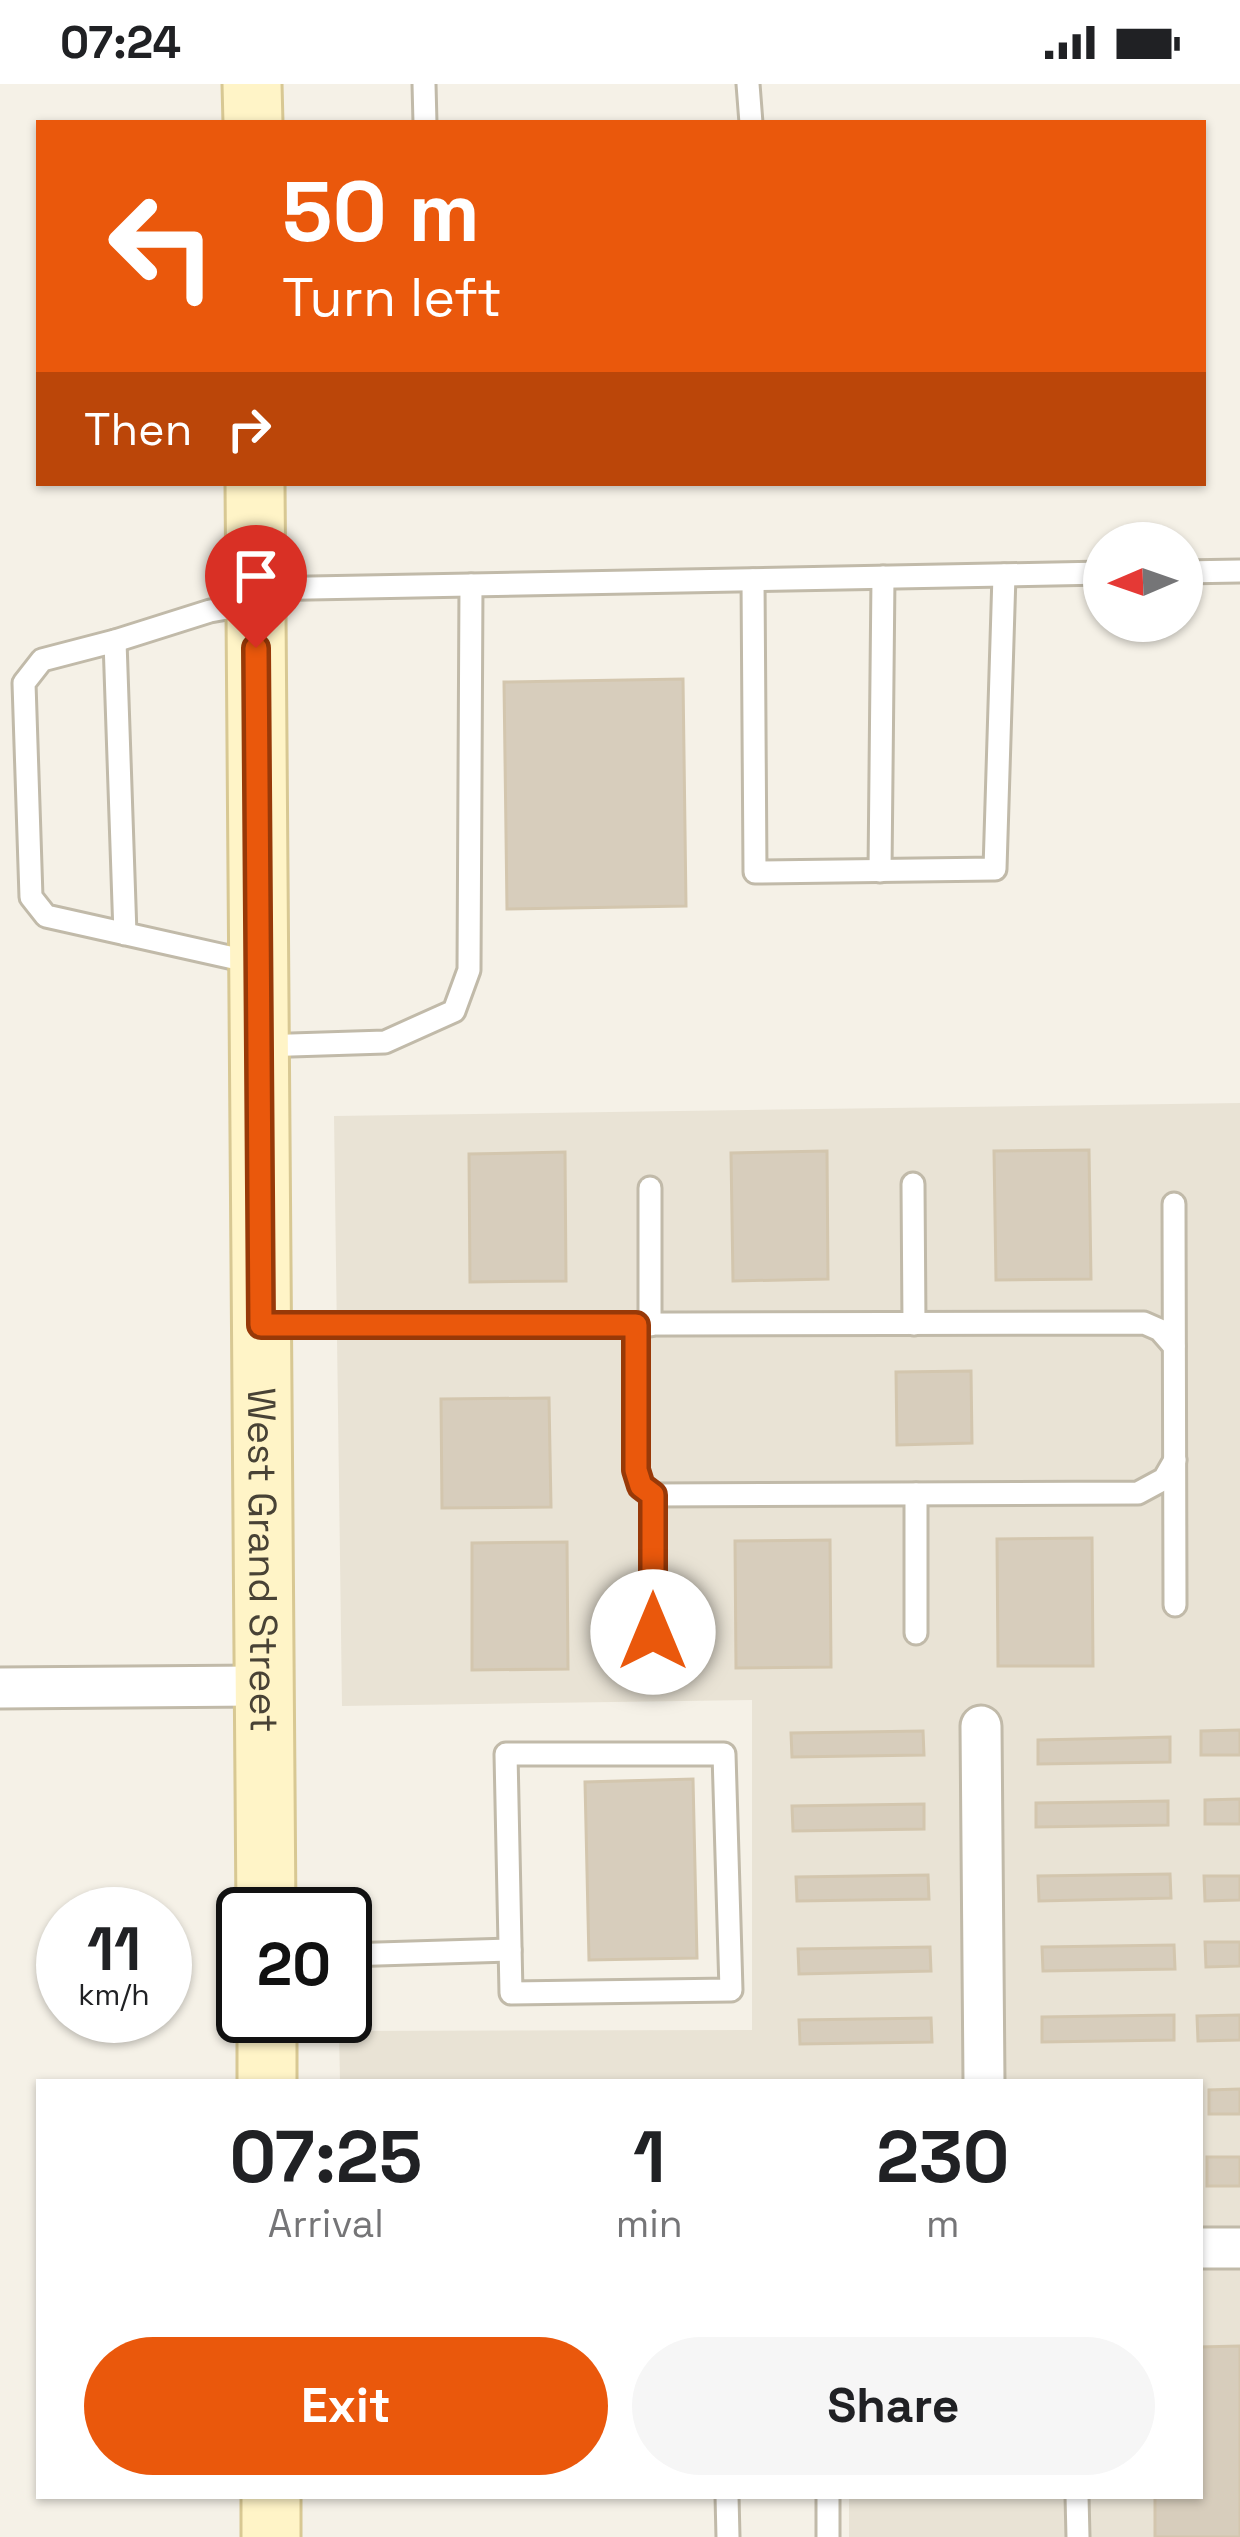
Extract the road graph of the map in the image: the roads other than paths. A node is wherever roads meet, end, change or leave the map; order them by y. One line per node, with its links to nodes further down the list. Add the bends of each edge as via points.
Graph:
1 (252, 84): 4 (main road)
2 (424, 84): 5 (lane)
3 (748, 84): 6 (lane)
4 (253, 120)
5 (425, 120)
6 (751, 120)
7 (256, 486): 15 (main road, West Grand Street)
8 (1240, 571): 9 (lane)
9 (1203, 572)
10 (1083, 573): 11 (lane)
11 (1004, 575): 12 (lane); 17 (lane, via 995,869)
12 (883, 578): 13 (lane); 17 (lane)
13 (753, 580): 14 (lane); 17 (lane, via 755,872)
14 (471, 585): 15 (lane); 20 (lane, via 469,970 454,1011 385,1042)
15 (256, 596): 16 (lane); 19 (main road, West Grand Street)
16 (115, 641): 18 (lane); 18 (lane, via 42,660 24,683 32,897 46,916)
17 (880, 871)
18 (124, 934): 19 (lane)
19 (259, 964): 20 (main road, West Grand Street)
20 (259, 1046): 25 (main road, West Grand Street)
21 (914, 1184): 24 (lane)
22 (650, 1188): 26 (lane)
23 (1174, 1204): 27 (lane)
24 (914, 1324): 26 (lane); 27 (lane, via 1144,1323)
25 (261, 1325): 26 (lane); 34 (main road, West Grand Street)
26 (643, 1325): 30 (lane, via 636,1470)
27 (1174, 1346): 28 (lane)
28 (1175, 1460): 29 (lane, via 1164,1479 1138,1493); 31 (lane)
29 (916, 1494): 30 (lane); 33 (lane)
30 (653, 1495): 32 (lane)
31 (1175, 1605)
32 (653, 1632)
33 (916, 1634)
34 (264, 1686): 35 (street); 37 (main road, West Grand Street)
35 (0, 1688)
36 (981, 1726): 42 (street)
37 (266, 1887)
38 (510, 1949): 38 (lane, via 506,1754 724,1754 731,1990 511,1993); 39 (lane)
39 (372, 1954)
40 (267, 2043): 41 (main road)
41 (268, 2079)
42 (984, 2079)
43 (1203, 2248): 44 (street)
44 (1240, 2248)
45 (271, 2499): 49 (main road)
46 (728, 2499): 50 (lane)
47 (828, 2499): 51 (lane)
48 (1077, 2499): 52 (lane)
49 (272, 2537)
50 (728, 2537)
51 (828, 2537)
52 (1078, 2537)

